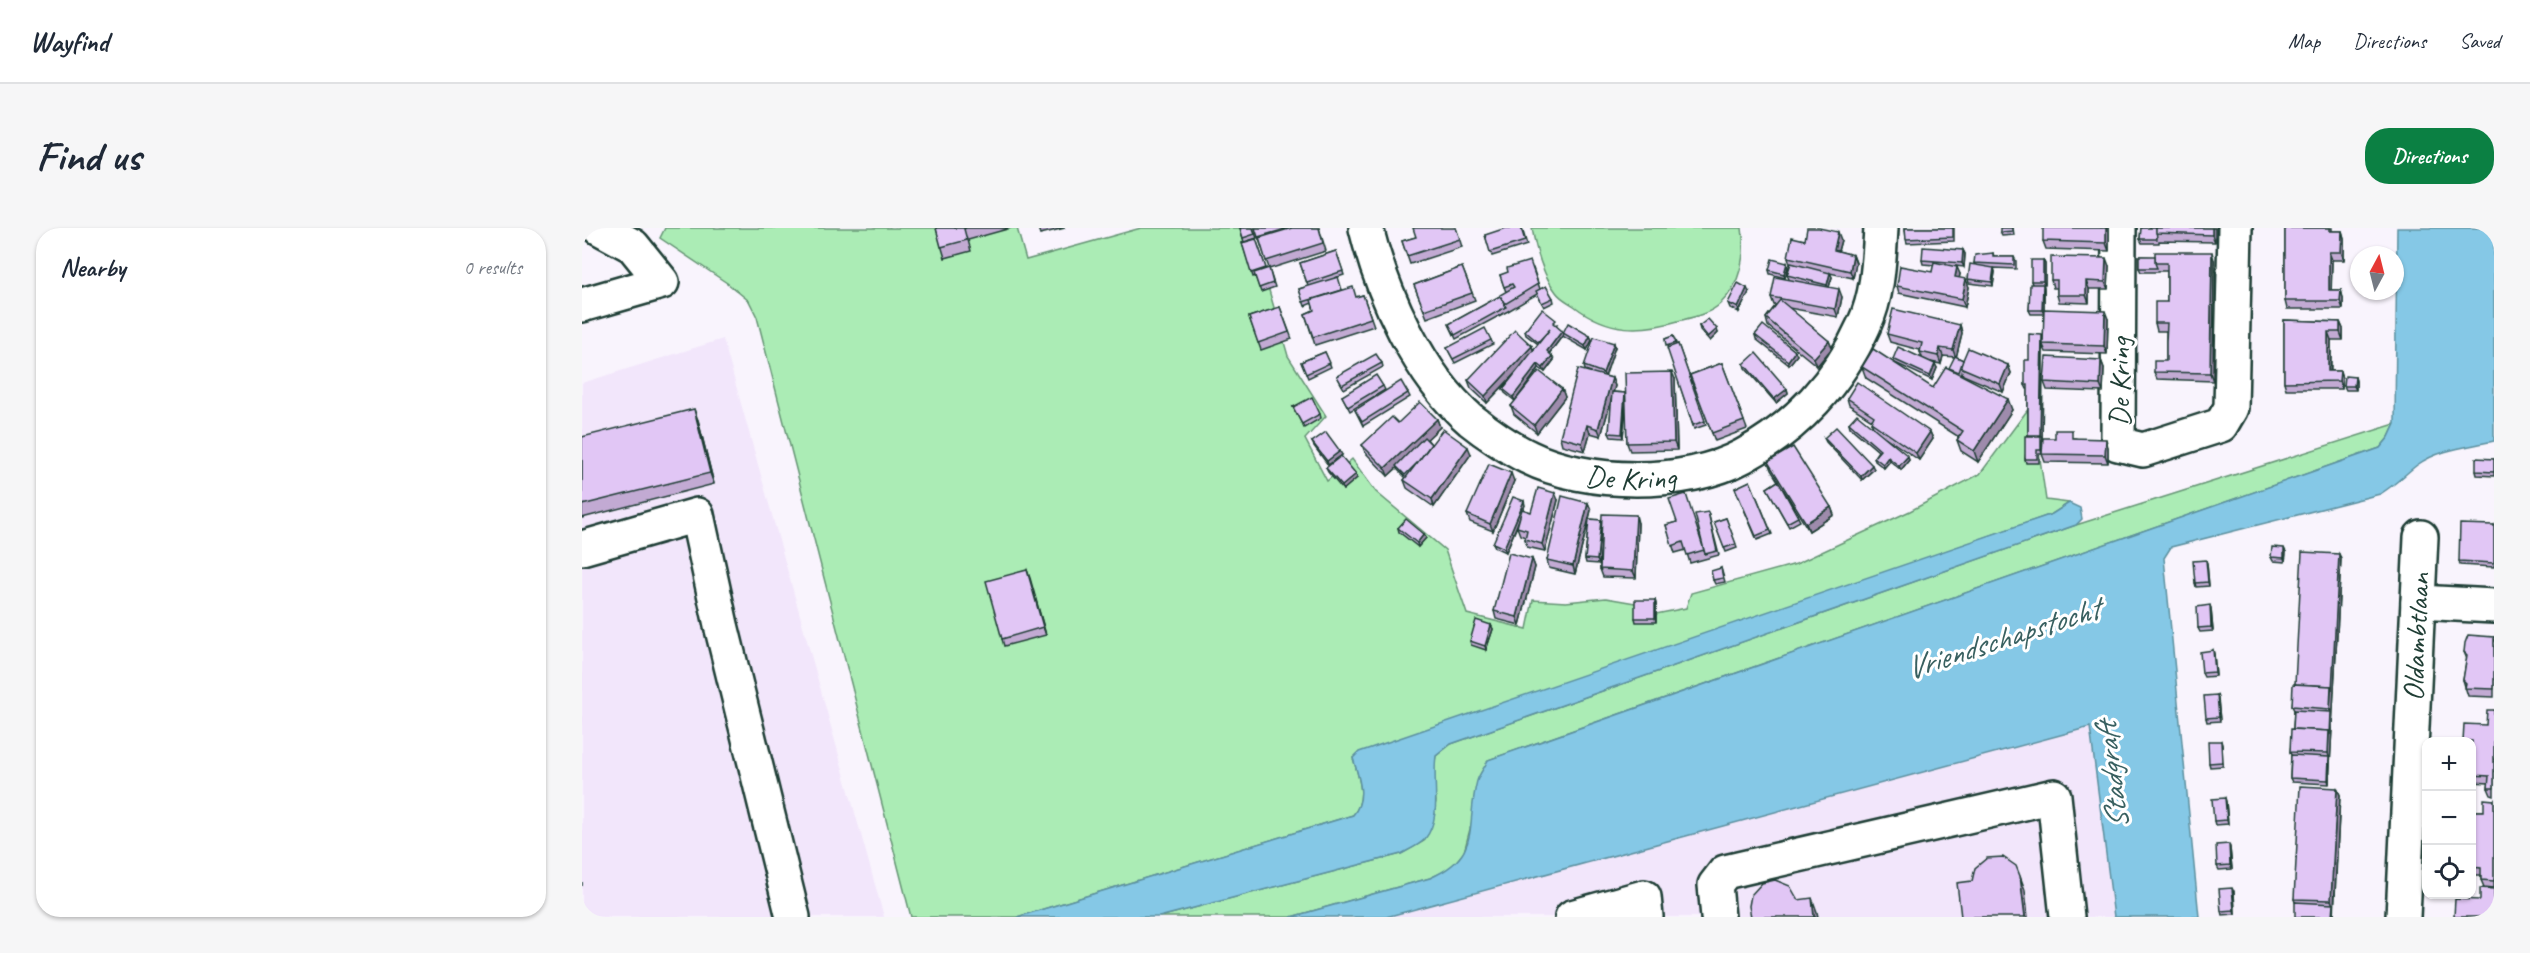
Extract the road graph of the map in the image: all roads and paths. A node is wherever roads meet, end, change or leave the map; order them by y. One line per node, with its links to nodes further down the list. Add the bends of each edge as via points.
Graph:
1 (600, 228): 6 (street, via 633,246 662,282)
2 (1366, 228): 3 (street, De Kring, via 1385,288 1407,334 1430,376 1471,420 1528,458 1579,474 1639,481 1699,472 1742,457 1810,406 1842,367 1865,324 1879,274)
3 (1881, 228)
4 (2119, 228): 5 (street, De Kring, via 2118,444 2143,450 2221,424 2231,408)
5 (2235, 228)
6 (582, 304)
7 (2421, 537): 9 (street, Oldambtlaan)
8 (582, 548): 11 (street, via 697,515)
9 (2418, 602): 10 (street); 16 (street, Oldambtlaan)
10 (2494, 606)
11 (793, 917)
12 (1572, 917): 13 (street, via 1644,897)
13 (1646, 917)
14 (1718, 917): 15 (street, via 1714,885 1725,872 2054,796)
15 (2067, 917)
16 (2403, 917)

